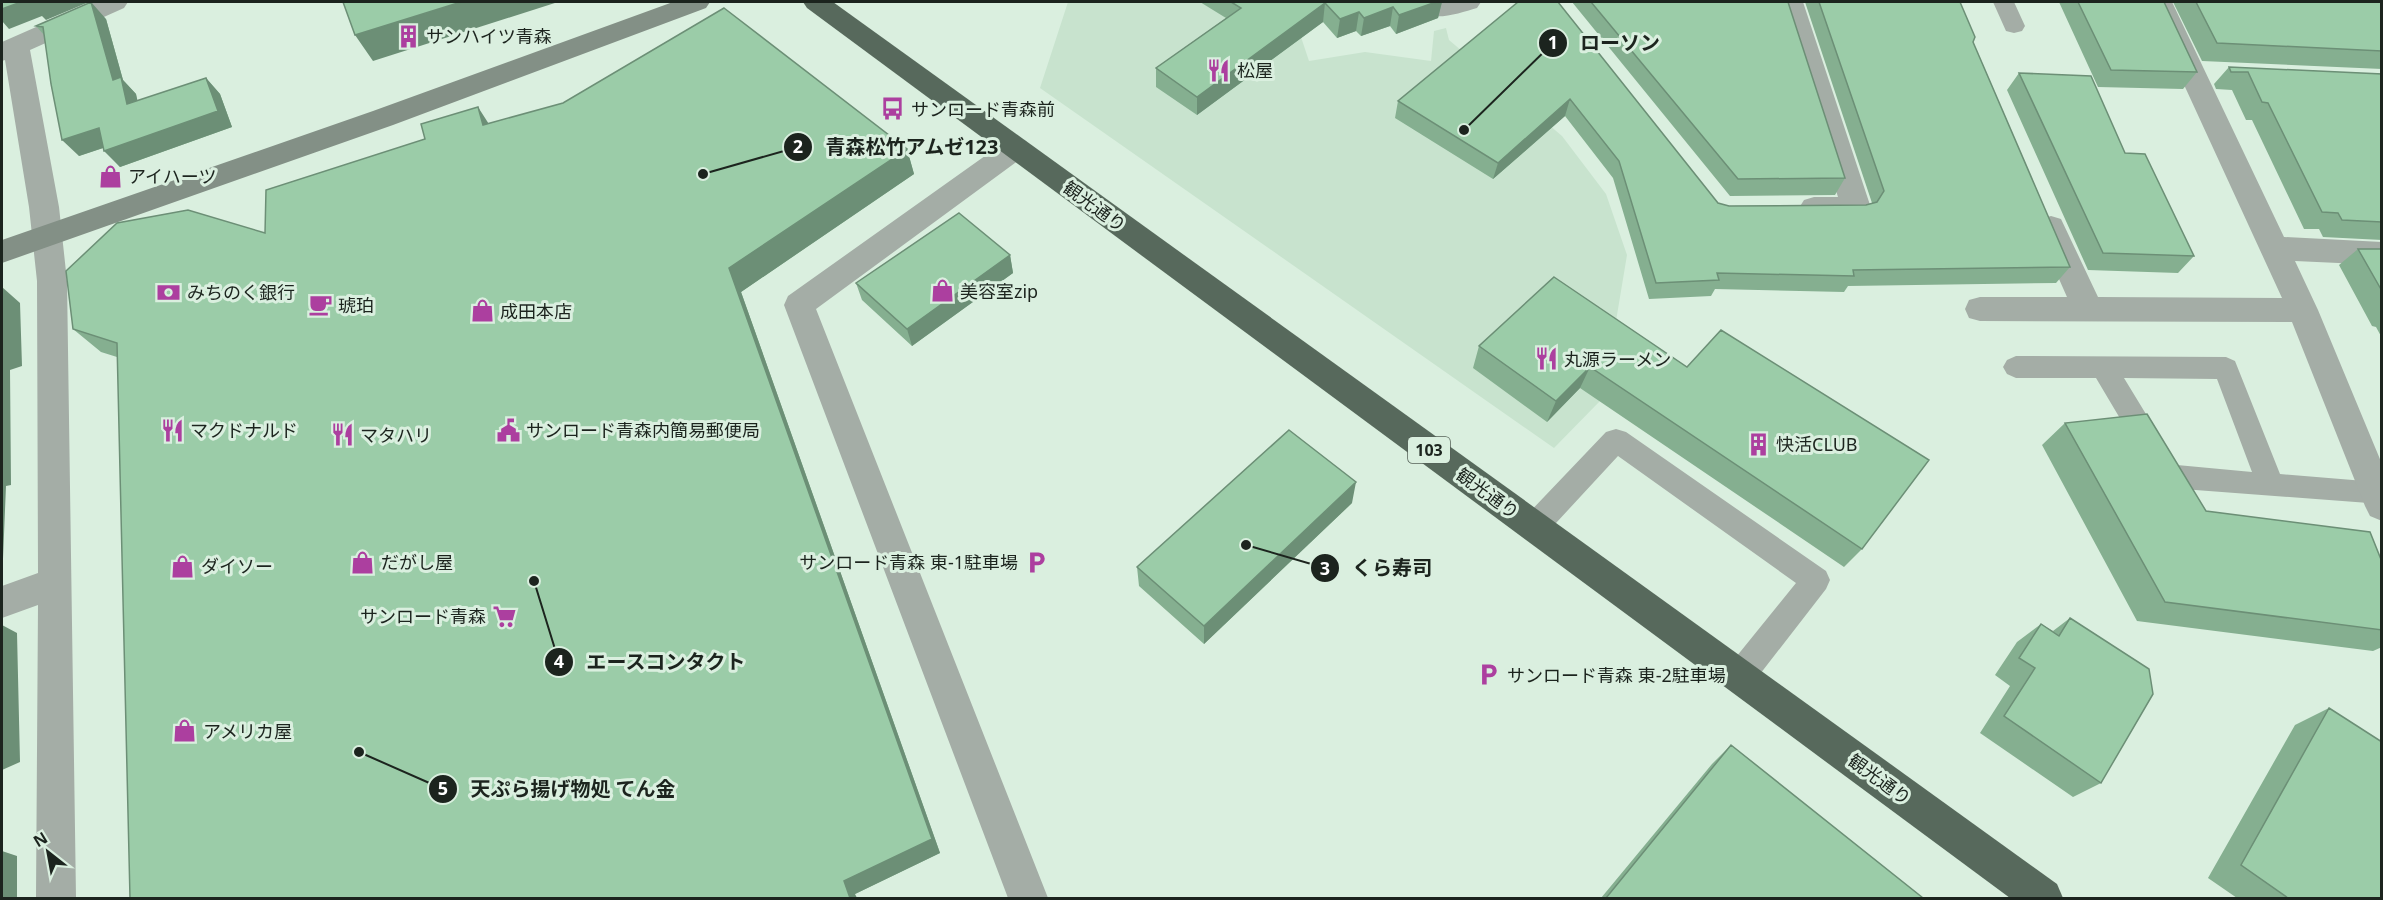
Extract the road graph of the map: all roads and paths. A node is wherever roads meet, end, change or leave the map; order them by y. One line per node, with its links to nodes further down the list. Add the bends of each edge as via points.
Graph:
1 (115, 2): 10 (street)
2 (697, 2): 14 (street)
3 (816, 2): 11 (highway, 観光通り / 103)
4 (1423, 2): 5 (street, via 1437,9)
5 (1468, 2)
6 (1790, 2): 13 (street, via 1856,208)
7 (2004, 2): 9 (lane)
8 (2159, 2): 15 (street, via 2206,73)
9 (2014, 26)
10 (9, 48): 14 (street)
11 (1016, 148): 25 (highway, 観光通り / 103); 30 (street, via 799,305)
12 (2040, 200): 19 (street)
13 (1789, 208)
14 (48, 236): 16 (street); 26 (street)
15 (2276, 248): 17 (street); 20 (street)
16 (2, 252)
17 (2382, 254)
18 (1980, 309): 19 (street)
19 (2088, 309): 20 (street)
20 (2303, 310): 24 (street)
21 (2016, 367): 22 (lane)
22 (2104, 368): 23 (lane, via 2169,476); 23 (lane, via 2226,368)
23 (2271, 485): 24 (lane)
24 (2379, 500)
25 (1534, 527): 28 (highway, 観光通り / 103); 28 (lane, via 1616,440 1816,580)
26 (56, 583): 27 (street); 29 (street)
27 (2, 602)
28 (1739, 676): 31 (highway, 観光通り / 103)
29 (56, 898)
30 (1028, 898)
31 (2043, 898)

